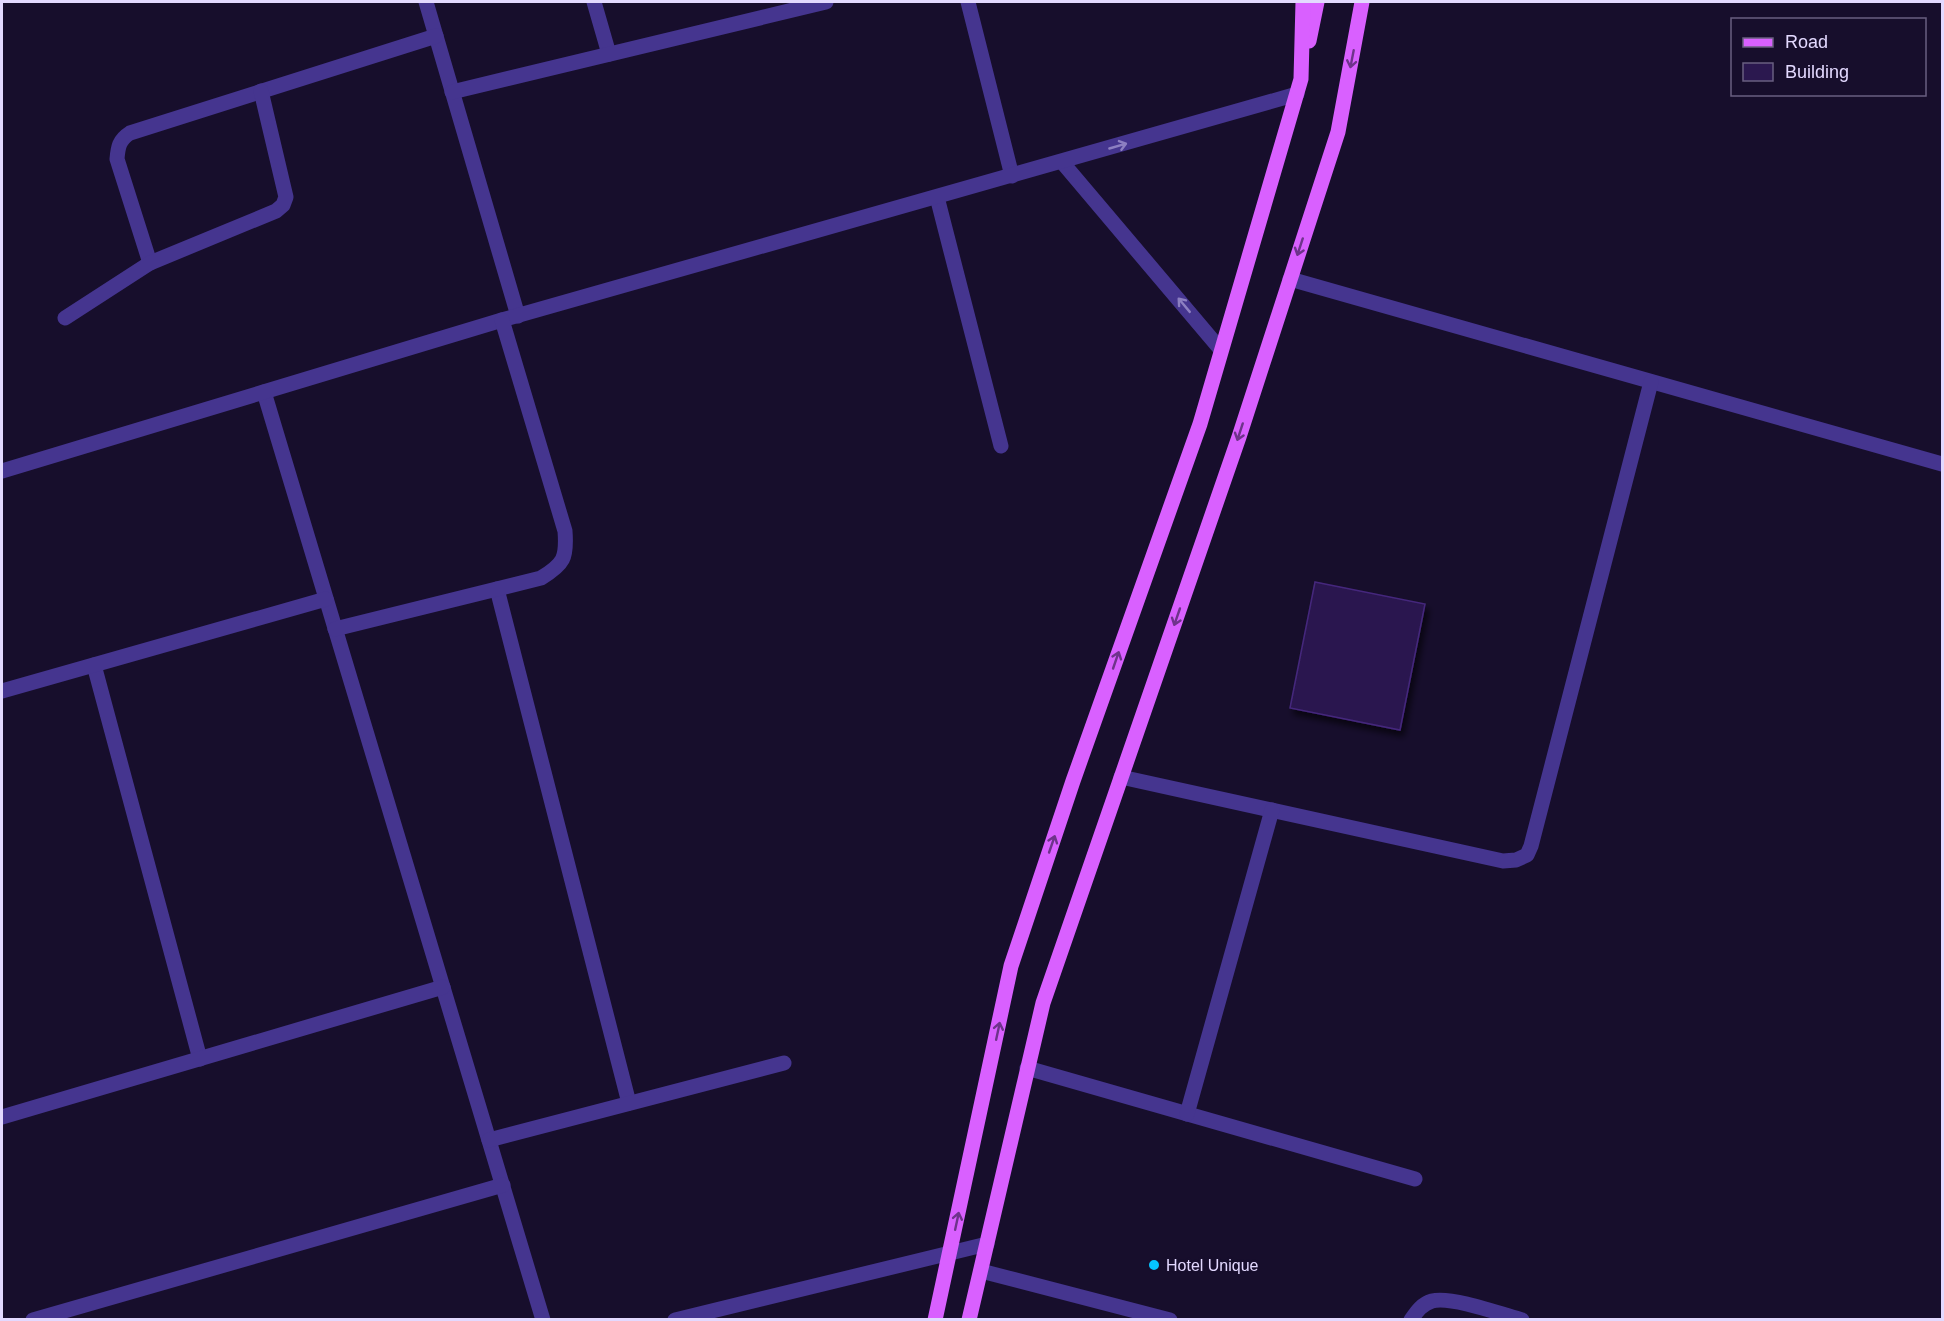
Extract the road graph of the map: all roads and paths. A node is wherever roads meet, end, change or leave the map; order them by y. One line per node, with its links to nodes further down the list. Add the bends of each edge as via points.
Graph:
1 (426, 2): 8 (street)
2 (594, 2): 9 (street)
3 (826, 2): 9 (street)
4 (968, 2): 15 (street)
5 (1303, 2): 10 (main road)
6 (1317, 2): 10 (main road)
7 (1362, 2): 18 (main road, one-way to 18, via 1338,132)
8 (436, 36): 11 (street); 12 (street)
9 (609, 54): 12 (street)
10 (1301, 79): 13 (main road)
11 (261, 91): 17 (street, via 284,186 283,205); 17 (street, via 122,138 117,159)
12 (452, 92): 19 (street)
13 (1297, 94): 14 (street, one-way to 13); 22 (main road)
14 (1062, 162): 15 (street); 22 (street, one-way to 14)
15 (1012, 176): 16 (street)
16 (937, 198): 19 (street); 25 (street)
17 (150, 263): 20 (street)
18 (1290, 279): 23 (street); 33 (main road, one-way to 33)
19 (518, 316): 21 (street)
20 (65, 318)
21 (502, 320): 24 (street); 28 (street, via 565,531 566,549 559,567 542,578)
22 (1221, 350): 46 (main road, one-way to 22, via 1011,966 1200,424)
23 (1651, 382): 26 (street); 34 (street, via 1527,855 1503,861)
24 (264, 392): 27 (street); 29 (street)
25 (1001, 446)
26 (1942, 464)
27 (2, 471)
28 (496, 589): 30 (street); 39 (street)
29 (326, 599): 30 (street); 31 (street)
30 (335, 629): 35 (street)
31 (94, 665): 32 (street); 36 (street)
32 (2, 691)
33 (1121, 777): 34 (street); 38 (main road, via 1043,1003)
34 (1272, 810): 40 (street)
35 (443, 987): 36 (street); 42 (street)
36 (200, 1059): 41 (street)
37 (784, 1063): 39 (street)
38 (1027, 1068): 40 (street); 45 (main road)
39 (629, 1103): 42 (street)
40 (1187, 1114): 43 (street)
41 (2, 1117)
42 (489, 1140): 44 (street)
43 (1415, 1179)
44 (503, 1185): 48 (street); 49 (street)
45 (987, 1244): 46 (street); 47 (main road)
46 (951, 1252): 50 (street); 51 (main road)
47 (981, 1271): 52 (main road); 53 (street)
48 (33, 1320)
49 (543, 1320)
50 (675, 1320)
51 (935, 1320)
52 (969, 1320)
53 (1170, 1320)
54 (1411, 1320): 55 (street, via 1420,1306 1434,1300)
55 (1522, 1320)

